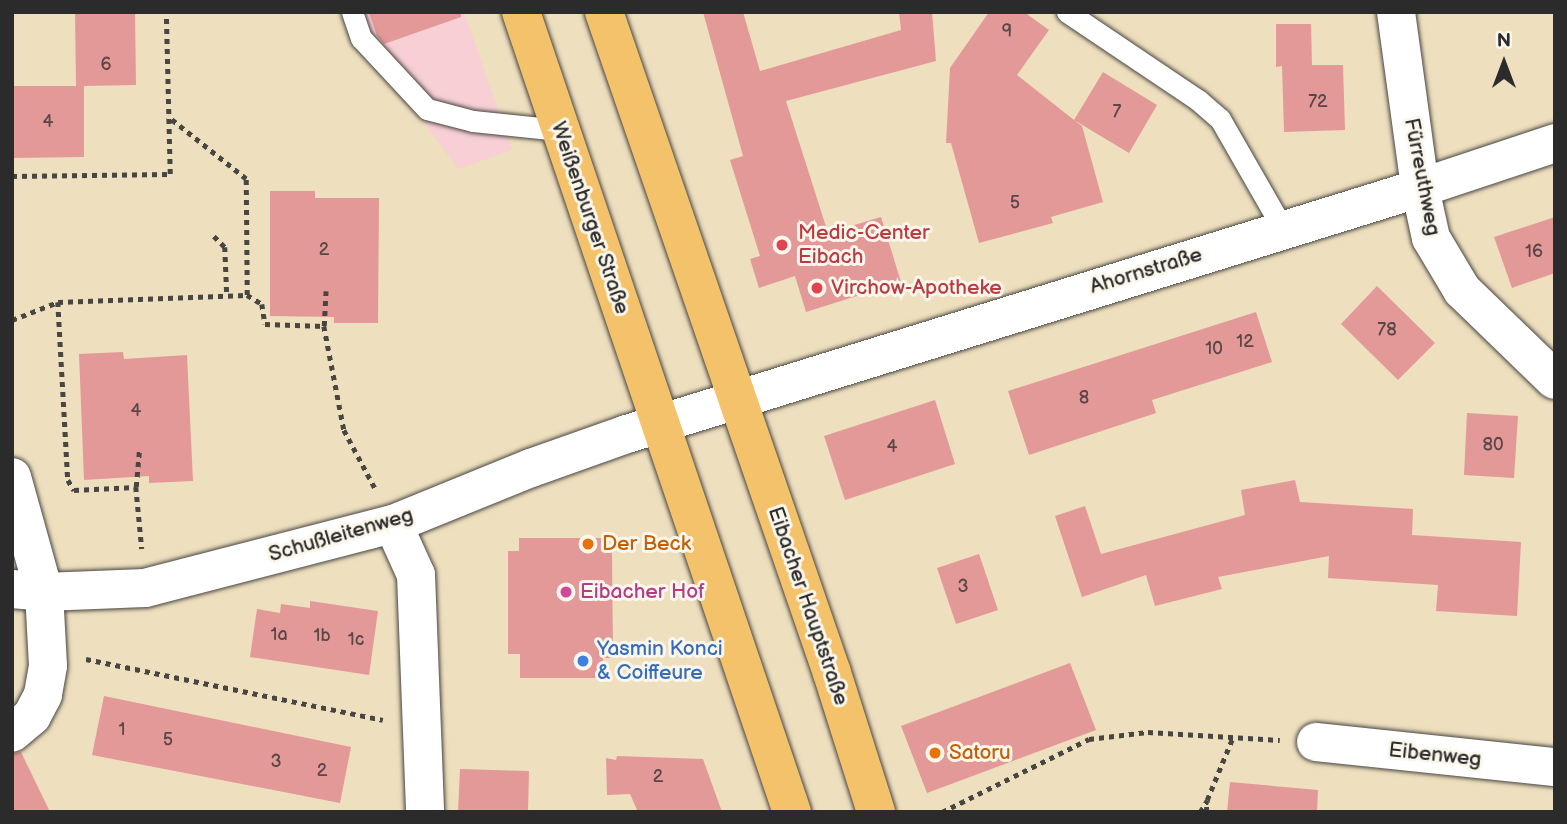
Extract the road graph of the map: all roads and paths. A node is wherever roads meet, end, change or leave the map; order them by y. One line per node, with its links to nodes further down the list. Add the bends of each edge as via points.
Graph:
1 (166, 12): 7 (path)
2 (352, 12): 8 (lane, via 361,38 427,109 473,121)
3 (521, 12): 8 (main road, Weißenburger Straße)
4 (604, 12): 21 (main road)
5 (1067, 12): 12 (lane, via 1220,119)
6 (1396, 12): 11 (street, Fürreuthweg)
7 (168, 117): 10 (path, via 170,174); 15 (path, via 246,179)
8 (560, 130): 22 (main road, Weißenburger Straße)
9 (1555, 143): 11 (street, Ahornstraße)
10 (12, 176)
11 (1420, 188): 12 (street, Ahornstraße); 20 (street, Fürreuthweg, via 1431,238 1462,290)
12 (1283, 229): 21 (street, Ahornstraße)
13 (214, 236): 16 (path, via 225,247)
14 (326, 291): 19 (path)
15 (247, 295): 16 (path); 19 (path, via 262,304 265,324)
16 (227, 296): 17 (path)
17 (58, 302): 18 (path); 25 (path, via 68,480 74,490)
18 (12, 320)
19 (324, 326): 26 (path, via 344,430)
20 (1555, 380)
21 (737, 400): 22 (street, Schußleitenweg); 38 (main road, Eibacher Hauptstraße)
22 (660, 423): 26 (street, Schußleitenweg, via 531,468); 37 (main road)
23 (139, 451): 25 (path)
24 (12, 477): 28 (street)
25 (136, 487): 27 (path)
26 (394, 524): 28 (street, Schußleitenweg, via 145,588); 30 (street, via 416,575)
27 (140, 531)
28 (28, 590): 29 (street)
29 (48, 651): 30 (path); 31 (street, via 43,695 32,716)
30 (422, 728): 36 (street)
31 (12, 733)
32 (1233, 737): 33 (path); 35 (path); 39 (path, via 1148,732 1089,739)
33 (1316, 742): 34 (street, Eibenweg)
34 (1555, 767)
35 (1208, 800): 40 (path); 41 (path)
36 (425, 812)
37 (792, 812)
38 (876, 812)
39 (942, 812)
40 (1200, 812)
41 (1206, 812)

